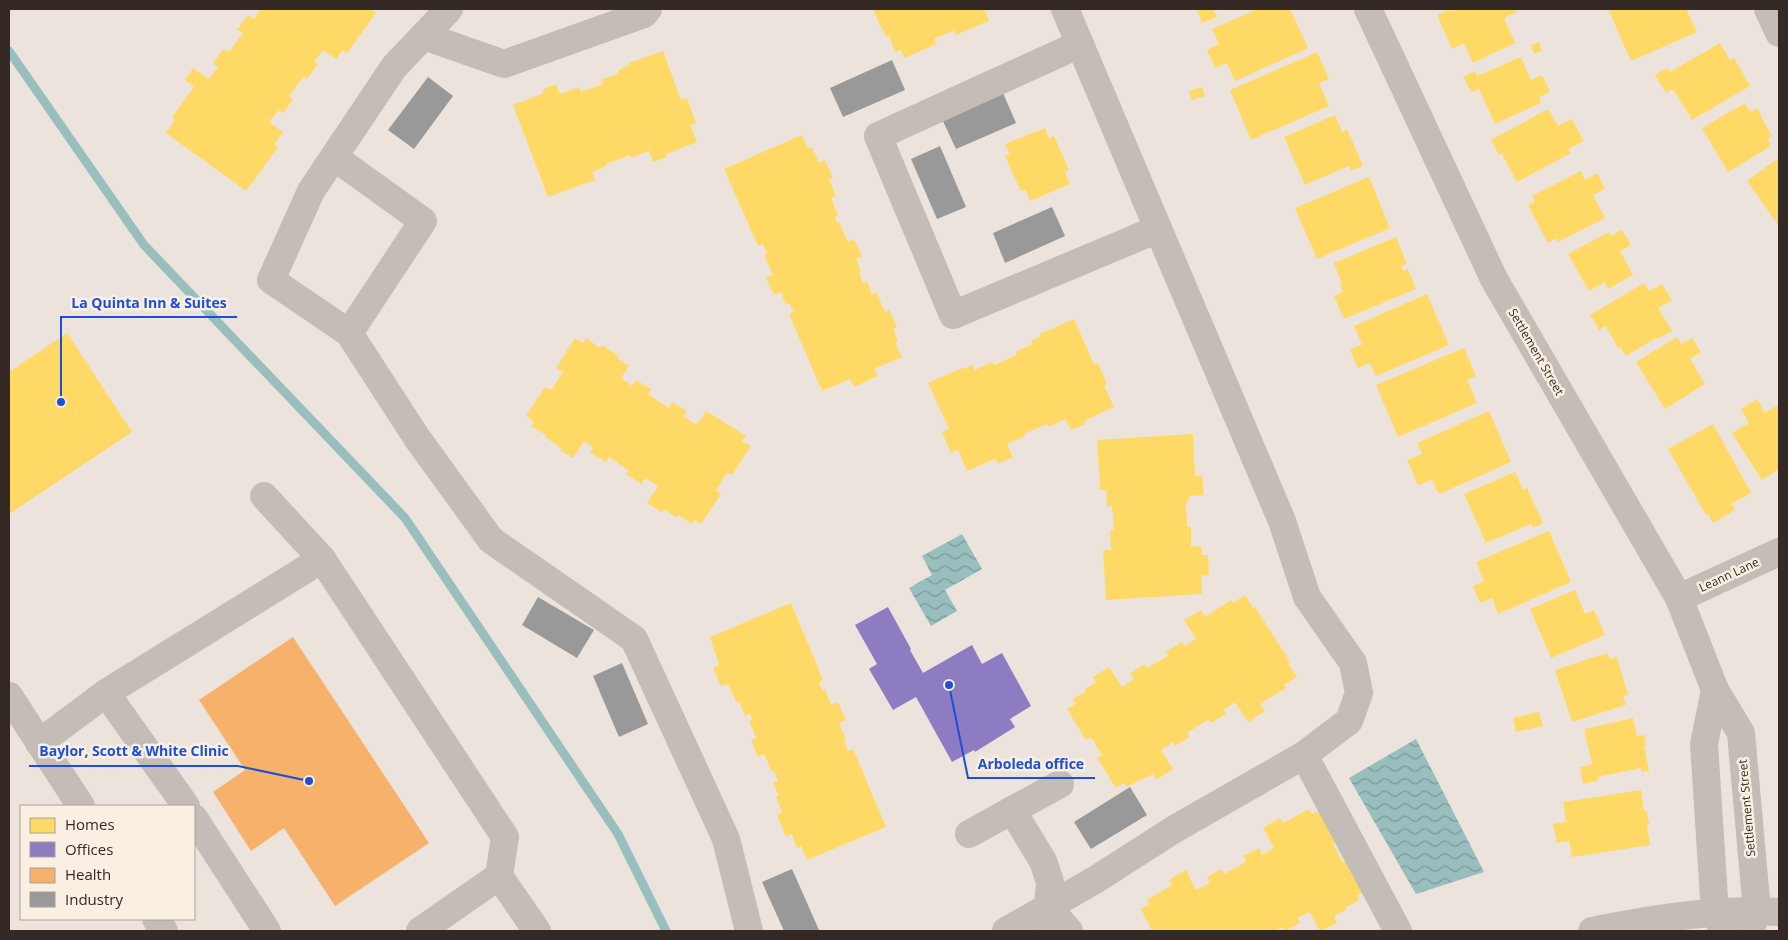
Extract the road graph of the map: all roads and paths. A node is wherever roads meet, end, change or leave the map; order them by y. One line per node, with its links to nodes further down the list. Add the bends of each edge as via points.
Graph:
1 (449, 9): 7 (street)
2 (648, 9): 7 (street, via 644,14 504,64)
3 (1065, 9): 8 (street)
4 (1368, 9): 15 (street, Settlement Street, via 1494,279)
5 (1768, 9): 6 (street)
6 (1779, 33)
7 (424, 36): 9 (street, via 394,67)
8 (1080, 44): 10 (street); 10 (street, via 878,136 952,315)
9 (334, 157): 11 (street, via 311,191 271,280); 11 (street, via 424,221)
10 (1158, 228): 20 (street, via 1282,521 1306,598 1352,663 1359,693 1349,721)
11 (349, 333): 36 (street, via 417,438 491,540 634,638 726,840)
12 (264, 496): 14 (street)
13 (1779, 552): 15 (street, Leann Lane)
14 (322, 559): 17 (street); 27 (street, via 505,837)
15 (1679, 598): 16 (street, Settlement Street)
16 (1715, 690): 28 (street, Settlement Street, via 1741,733); 31 (street, via 1704,744)
17 (106, 693): 19 (street); 23 (street)
18 (9, 696): 19 (street)
19 (40, 743): 22 (street)
20 (1304, 755): 29 (street, via 1173,830); 39 (street)
21 (1060, 784): 24 (street)
22 (80, 805)
23 (185, 805)
24 (1012, 810): 26 (street); 29 (street, via 1042,861 1050,882)
25 (195, 820): 33 (street)
26 (969, 834)
27 (499, 876): 34 (street); 35 (street)
28 (1762, 918): 31 (street)
29 (1044, 919): 37 (street); 38 (street)
30 (157, 920): 32 (street)
31 (1719, 922): 40 (street, via 1616,926)
32 (164, 931)
33 (267, 931)
34 (420, 931)
35 (537, 931)
36 (749, 931)
37 (1006, 931)
38 (1069, 931)
39 (1398, 931)
40 (1592, 931)

